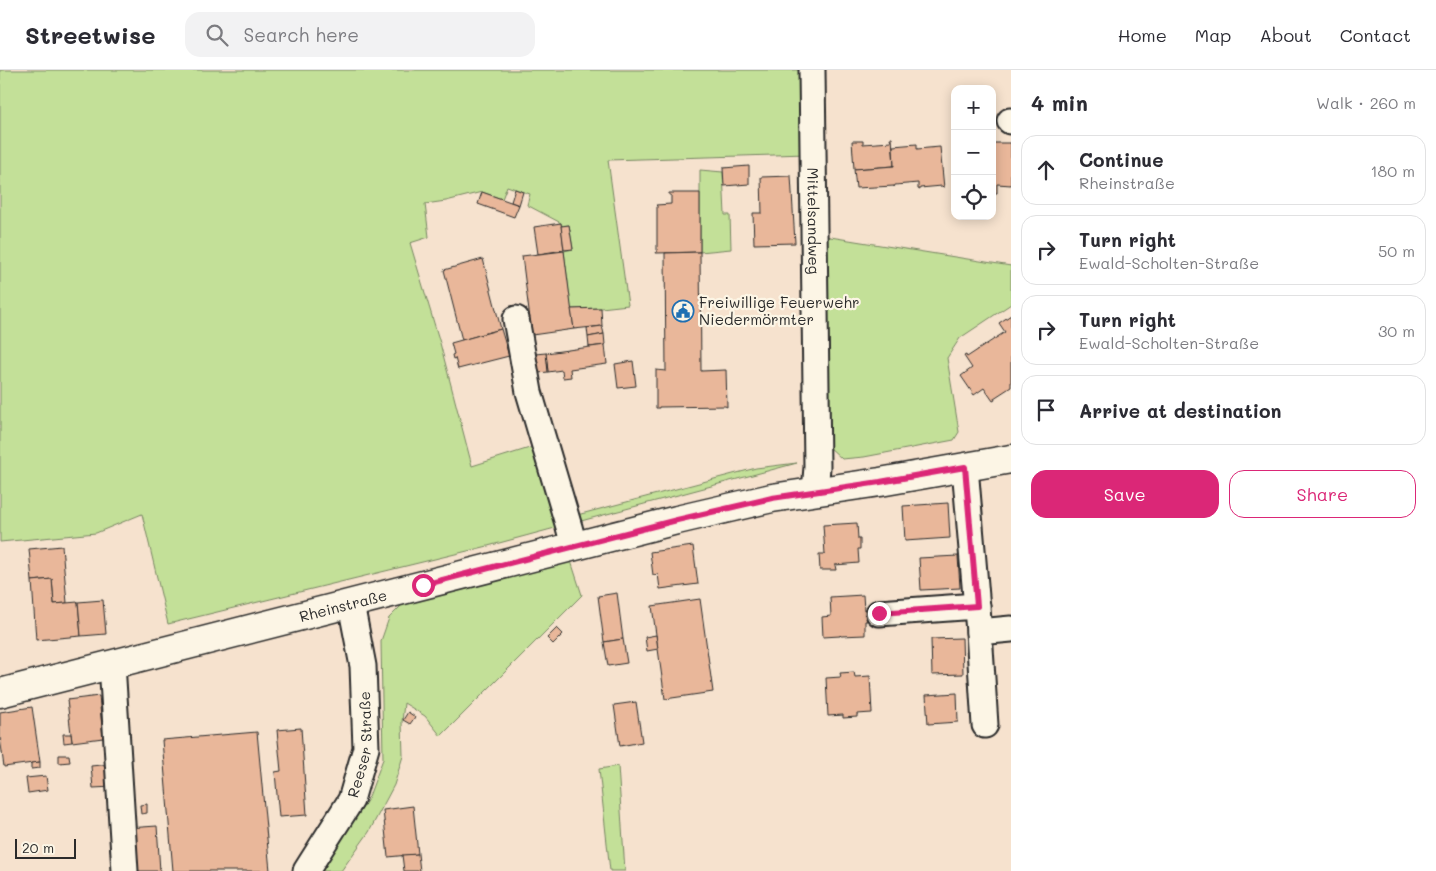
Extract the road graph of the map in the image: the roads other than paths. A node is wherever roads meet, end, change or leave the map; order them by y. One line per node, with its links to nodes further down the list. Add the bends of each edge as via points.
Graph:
1 (812, 70): 5 (street, Mittelsandweg)
2 (516, 319): 6 (street, via 529,392)
3 (1011, 459): 4 (main road, Rheinstraße)
4 (965, 467): 5 (main road, Rheinstraße); 8 (street)
5 (815, 492): 6 (main road, Rheinstraße, via 772,498)
6 (574, 546): 7 (main road, Rheinstraße)
7 (351, 604): 12 (main road, Rheinstraße); 16 (street, Reeser Straße, via 363,666 366,748 351,800)
8 (977, 606): 9 (street); 11 (street)
9 (879, 613)
10 (1011, 629): 11 (street)
11 (979, 632): 14 (street)
12 (112, 664): 13 (main road, Rheinstraße); 15 (street)
13 (0, 693)
14 (985, 725)
15 (125, 871)
16 (306, 871)

